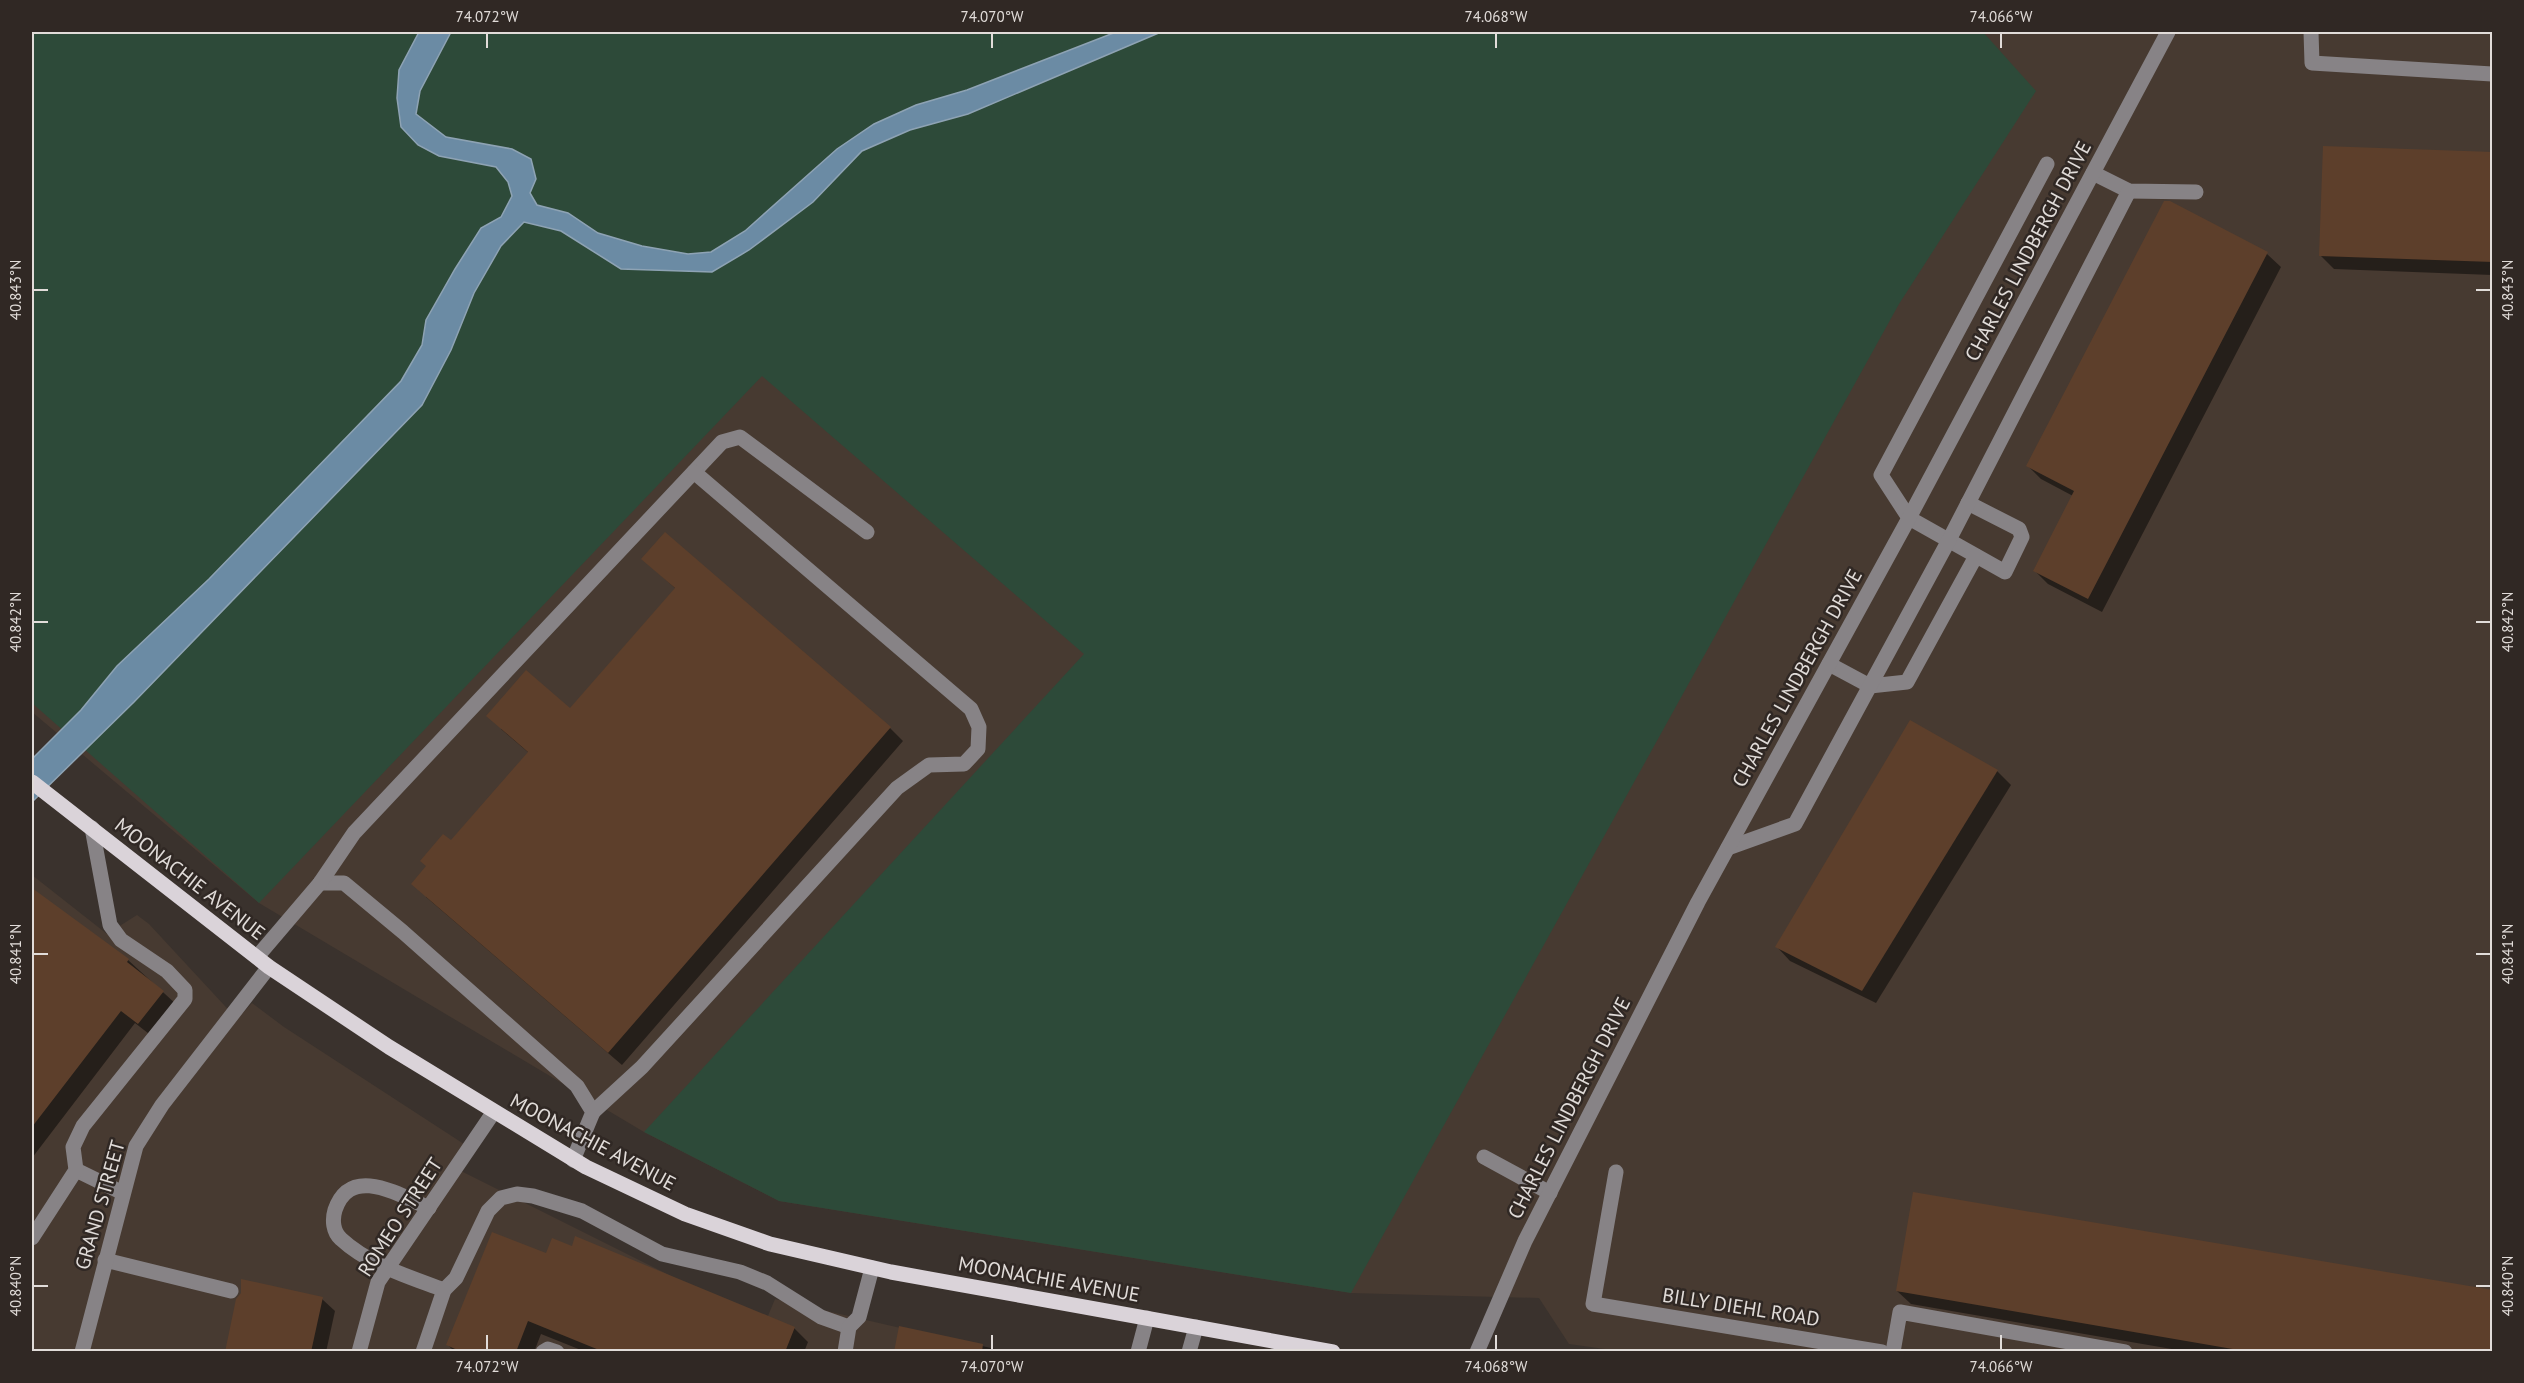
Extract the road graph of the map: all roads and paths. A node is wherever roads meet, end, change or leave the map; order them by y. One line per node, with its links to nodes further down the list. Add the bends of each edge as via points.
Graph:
1 (2168, 32): 5 (street, CHARLES LINDBERGH DRIVE)
2 (2311, 32): 3 (street, via 2312,63)
3 (2493, 74)
4 (2047, 164): 10 (street, via 1881,475)
5 (2093, 173): 6 (street); 10 (street, CHARLES LINDBERGH DRIVE)
6 (2129, 191): 7 (street); 9 (street)
7 (2196, 192)
8 (694, 472): 11 (street, via 722,442 740,437); 19 (street, via 354,833); 22 (street, via 971,709 979,727 978,749 964,764 930,765 897,788 642,1067)
9 (1968, 503): 12 (street); 13 (street, via 2019,529 2022,537 2005,572)
10 (1909, 518): 12 (street); 14 (street, CHARLES LINDBERGH DRIVE)
11 (867, 532)
12 (1949, 540): 13 (street); 15 (street)
13 (1976, 556): 15 (street, via 1907,682)
14 (1829, 664): 15 (street); 18 (street, CHARLES LINDBERGH DRIVE)
15 (1870, 686): 18 (street, via 1795,824)
16 (32, 782): 17 (main road, MOONACHIE AVENUE)
17 (92, 828): 20 (main road, MOONACHIE AVENUE); 26 (street, via 110,925 121,940 167,971 185,990 185,999 83,1126 73,1147)
18 (1728, 848): 29 (street, CHARLES LINDBERGH DRIVE)
19 (320, 883): 20 (street); 22 (street, via 344,883 577,1086)
20 (256, 957): 21 (main road, MOONACHIE AVENUE)
21 (269, 967): 23 (main road, MOONACHIE AVENUE); 28 (street, GRAND STREET, via 162,1105 136,1146)
22 (593, 1112): 25 (street)
23 (494, 1113): 25 (main road, MOONACHIE AVENUE); 30 (street, ROMEO STREET)
24 (1484, 1157): 29 (street)
25 (573, 1160): 33 (main road, MOONACHIE AVENUE, via 685,1214 770,1244)
26 (76, 1170): 28 (street); 31 (street)
27 (1616, 1172): 51 (street, BILLY DIEHL ROAD, via 1593,1304)
28 (123, 1192): 32 (street, GRAND STREET)
29 (1550, 1193): 50 (street, CHARLES LINDBERGH DRIVE)
30 (429, 1209): 34 (street, ROMEO STREET); 34 (street, via 381,1187 362,1184 348,1189 338,1201 334,1229 341,1239)
31 (32, 1238)
32 (105, 1260): 36 (street); 41 (street, GRAND STREET)
33 (872, 1268): 37 (main road, MOONACHIE AVENUE); 38 (street, via 859,1317)
34 (388, 1269): 35 (street); 42 (street, ROMEO STREET, via 378,1282)
35 (444, 1290): 38 (street, via 456,1278 488,1212 501,1198 517,1194 582,1212 662,1254 740,1272 767,1283 821,1317); 43 (street)
36 (231, 1291)
37 (1147, 1318): 39 (main road, MOONACHIE AVENUE); 47 (street)
38 (849, 1327): 46 (street)
39 (1196, 1327): 48 (street); 49 (main road, MOONACHIE AVENUE)
40 (2075, 1347): 52 (street, via 1900,1312); 53 (street)
41 (82, 1352)
42 (359, 1352)
43 (423, 1352)
44 (543, 1352): 45 (street)
45 (557, 1352)
46 (845, 1352)
47 (1138, 1352)
48 (1190, 1352)
49 (1333, 1352)
50 (1477, 1352)
51 (1882, 1352)
52 (1893, 1352)
53 (2125, 1352)

